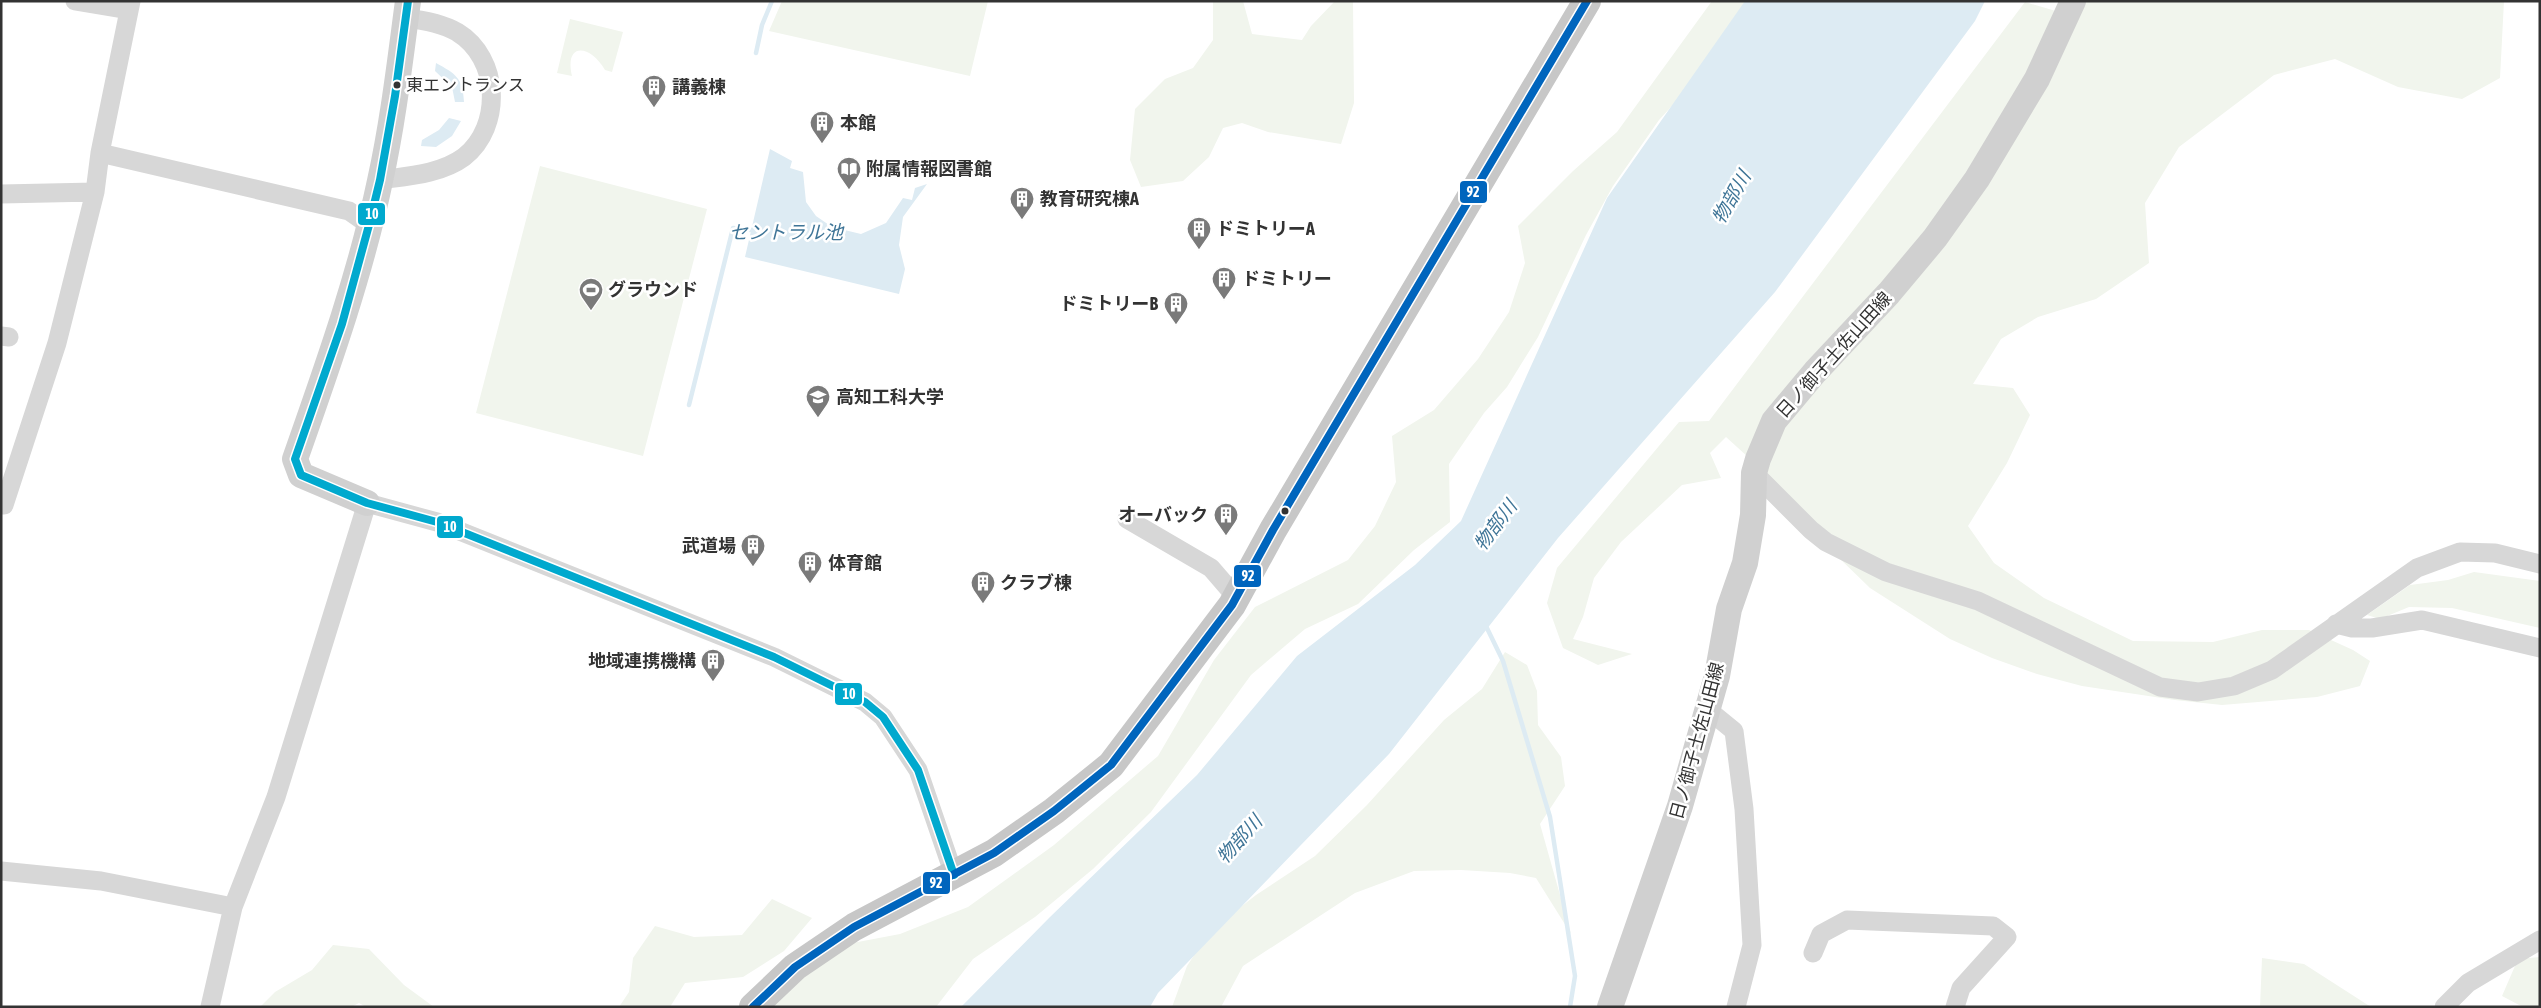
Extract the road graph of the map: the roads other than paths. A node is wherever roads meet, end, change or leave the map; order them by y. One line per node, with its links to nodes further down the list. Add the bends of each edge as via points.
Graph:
1 (75, 1): 4 (street)
2 (1586, 1): 16 (highway)
3 (2073, 1): 11 (main road, 日ノ御子土佐山田線, via 2037,79 1977,179 1935,238 1774,422)
4 (130, 6): 6 (street)
5 (407, 9): 7 (main road); 7 (street, via 458,32 474,47 488,70 492,101 490,115 482,136 465,156 446,168)
6 (100, 153): 8 (street); 10 (street, via 349,211)
7 (380, 180): 10 (main road)
8 (95, 192): 9 (street); 13 (street, via 57,343 16,475 4,505)
9 (1, 194)
10 (370, 225): 12 (main road, via 342,324 296,460 301,475)
11 (1754, 472): 17 (street, via 1826,542 1886,572 1978,601 2015,617 2160,687 2198,692 2234,686 2272,670); 19 (main road, 日ノ御子土佐山田線, via 1753,515 1745,563 1729,609 1717,676)
12 (367, 503): 21 (street, via 437,522 774,658 865,702 883,717 918,770); 22 (street, via 276,797)
13 (1, 505)
14 (1127, 519): 16 (street, via 1211,568)
15 (2540, 564): 17 (street, via 2495,553 2460,552 2417,568)
16 (1236, 597): 21 (highway, via 1111,765 1054,812 994,853)
17 (2336, 624): 18 (street, via 2372,628 2422,620)
18 (2540, 648)
19 (1707, 709): 27 (main road, 日ノ御子土佐山田線, via 1680,806); 28 (street, via 1734,731 1744,810 1752,945)
20 (1, 871): 22 (street, via 101,881)
21 (954, 875): 26 (highway, via 854,927 795,968)
22 (233, 907): 25 (street)
23 (2540, 940): 30 (street, via 2468,983)
24 (1813, 953): 29 (street, via 1821,934 1847,920 1993,926 2007,937 1961,988)
25 (210, 1007)
26 (754, 1007)
27 (1610, 1007)
28 (1736, 1007)
29 (1955, 1007)
30 (2444, 1007)

